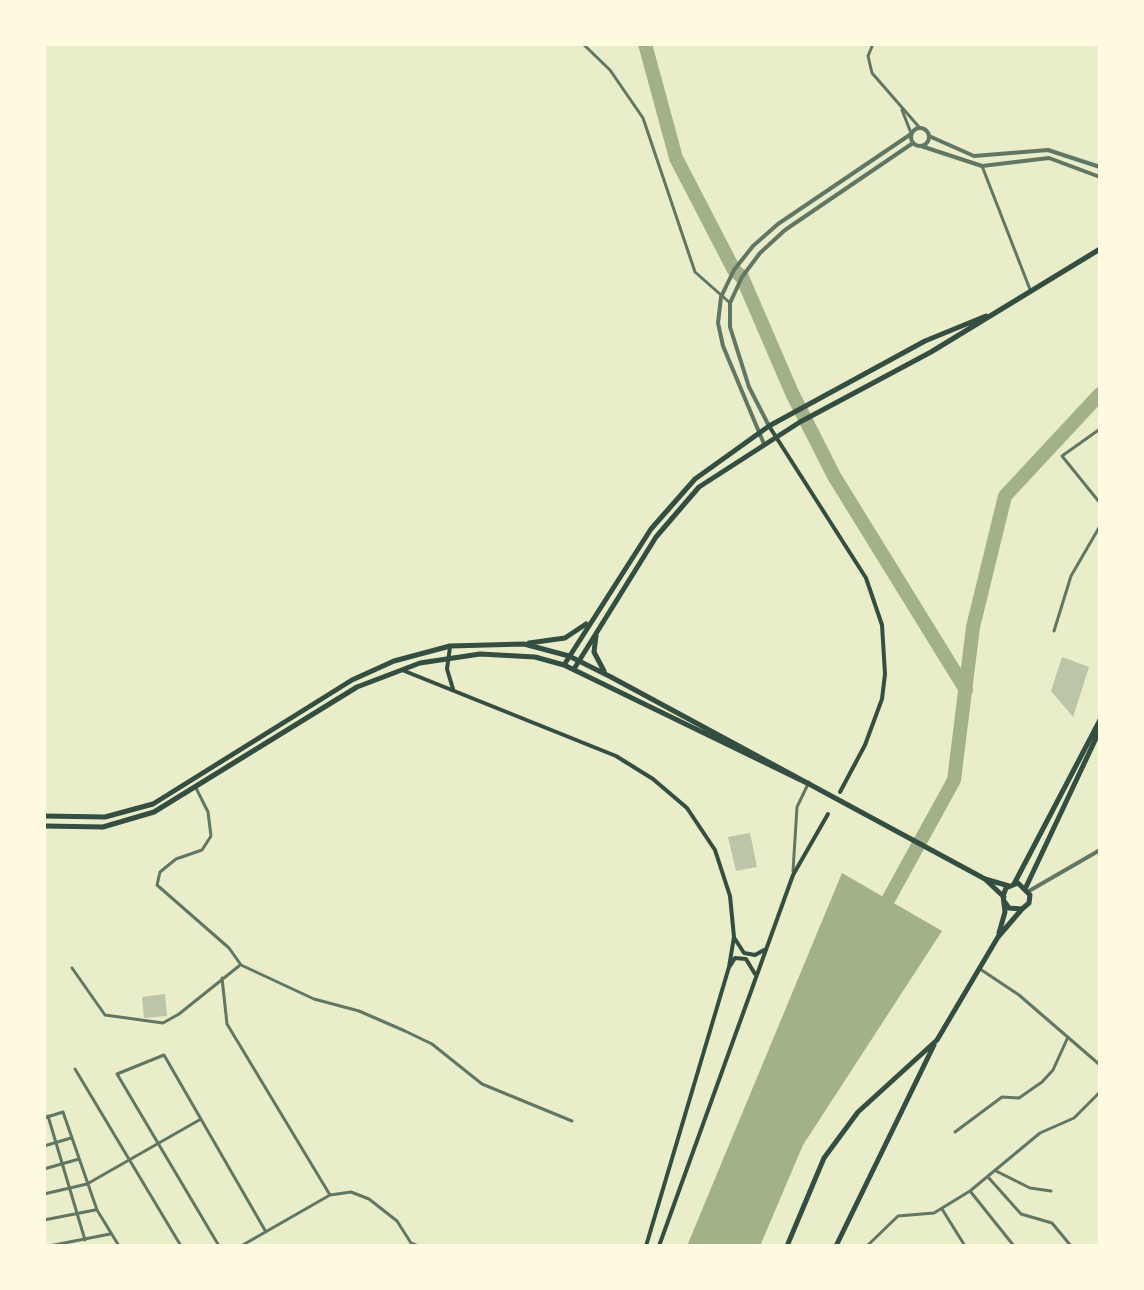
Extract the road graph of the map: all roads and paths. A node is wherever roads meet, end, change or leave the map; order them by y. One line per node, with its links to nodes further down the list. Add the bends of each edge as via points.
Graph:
1 (583, 44): 16 (street, via 610,70 643,118 695,272)
2 (873, 44): 3 (street, via 870,68)
3 (902, 110): 4 (street); 5 (street)
4 (919, 127): 5 (street); 6 (street)
5 (911, 134): 7 (street); 12 (street)
6 (929, 136): 8 (street); 10 (street, via 974,156 1048,150)
7 (913, 143): 8 (street); 13 (street)
8 (921, 146): 9 (street)
9 (982, 166): 11 (street, via 1049,158); 15 (street)
10 (1100, 167)
11 (1100, 177)
12 (834, 184): 13 (street); 16 (street, via 753,246)
13 (839, 191): 17 (street, via 760,253)
14 (1100, 249): 15 (highway)
15 (1031, 292): 18 (highway)
16 (721, 297): 17 (street); 21 (street, via 718,323 723,346)
17 (730, 303): 19 (street, via 735,350)
18 (1000, 311): 19 (highway, via 925,341); 22 (highway)
19 (769, 426): 21 (highway); 22 (main road)
20 (1100, 429): 24 (street, via 1062,456)
21 (758, 434): 23 (street); 26 (highway, via 671,503)
22 (776, 437): 23 (highway); 42 (main road, via 866,578 882,625 882,699)
23 (764, 444): 27 (highway, via 699,487 675,512)
24 (1100, 503)
25 (1100, 526): 28 (street, via 1071,576)
26 (592, 617): 29 (highway, via 565,638); 31 (highway)
27 (599, 628): 33 (highway); 37 (highway, via 594,652)
28 (1054, 631)
29 (524, 644): 30 (highway); 31 (highway)
30 (450, 646): 32 (main road); 45 (highway, via 394,661 352,680 153,804 105,817)
31 (569, 656): 33 (highway); 34 (highway)
32 (449, 658): 34 (highway, via 500,653); 35 (highway); 38 (main road)
33 (579, 661): 36 (highway); 37 (highway)
34 (564, 665): 36 (highway)
35 (400, 669): 38 (main road); 41 (highway, via 357,687)
36 (574, 669): 40 (highway)
37 (611, 677): 40 (highway)
38 (454, 691): 55 (main road, via 616,756 676,798 715,850 730,896)
39 (1099, 722): 51 (highway); 52 (highway)
40 (812, 785): 49 (street, via 797,807); 50 (highway)
41 (196, 788): 47 (highway, via 137,818 103,827); 58 (street, via 208,812 211,836 202,850 176,859 160,872 157,885 229,948)
42 (840, 792)
43 (828, 814): 49 (main road)
44 (44, 816): 45 (highway)
45 (56, 818): 47 (highway)
46 (44, 826): 47 (highway)
47 (57, 828)
48 (1100, 850): 52 (street)
49 (793, 875): 57 (main road)
50 (985, 879): 51 (highway); 53 (highway)
51 (1011, 885): 52 (highway); 53 (highway)
52 (1027, 889): 54 (highway, via 1029,903)
53 (1004, 899): 54 (highway, via 1009,908); 56 (highway)
54 (1022, 909): 56 (highway)
55 (734, 937): 57 (main road, via 744,953); 59 (main road)
56 (998, 937): 61 (highway)
57 (764, 950): 62 (main road)
58 (241, 965): 63 (street); 71 (street, via 314,999 405,1031 432,1044 482,1084)
59 (729, 967): 62 (main road, via 735,958 746,959); 103 (main road)
60 (72, 968): 63 (street, via 105,1015 163,1023)
61 (980, 969): 64 (street); 65 (highway)
62 (755, 976): 104 (main road)
63 (222, 978): 88 (street, via 227,1024)
64 (1068, 1037): 66 (street); 72 (street, via 1042,1082 1019,1098 1002,1097)
65 (937, 1040): 105 (highway, via 858,1112 824,1158); 106 (highway)
66 (1100, 1065)
67 (75, 1069): 78 (street)
68 (1100, 1092): 81 (street, via 1074,1118 1040,1133)
69 (46, 1117): 73 (street, via 63,1112); 75 (street)
70 (201, 1119): 74 (street); 74 (street, via 164,1055 117,1074); 93 (street)
71 (572, 1121)
72 (955, 1132)
73 (72, 1138): 75 (street); 77 (street)
74 (157, 1142): 78 (street); 100 (street)
75 (55, 1143): 76 (street); 79 (street)
76 (44, 1146)
77 (79, 1159): 79 (street); 83 (street)
78 (129, 1159): 83 (street); 99 (street)
79 (62, 1164): 80 (street); 84 (street)
80 (44, 1169)
81 (996, 1171): 82 (street); 86 (street, via 1030,1188)
82 (988, 1177): 85 (street); 110 (street, via 1021,1214 1044,1218)
83 (87, 1184): 84 (street); 90 (street)
84 (69, 1188): 87 (street); 91 (street)
85 (970, 1191): 89 (street); 109 (street)
86 (1051, 1191)
87 (44, 1194)
88 (330, 1195): 93 (street); 102 (street, via 351,1192 369,1199)
89 (942, 1209): 107 (street, via 898,1216); 108 (street)
90 (97, 1210): 91 (street); 94 (street)
91 (77, 1214): 92 (street); 95 (street)
92 (44, 1220)
93 (266, 1232): 96 (street)
94 (110, 1234): 95 (street); 98 (street)
95 (85, 1240): 97 (street)
96 (250, 1244): 101 (street)
97 (52, 1246)
98 (119, 1246)
99 (181, 1246)
100 (219, 1246)
101 (241, 1246)
102 (418, 1246)
103 (646, 1246)
104 (659, 1246)
105 (788, 1246)
106 (836, 1246)
107 (867, 1246)
108 (965, 1246)
109 (1014, 1246)
110 (1071, 1246)

